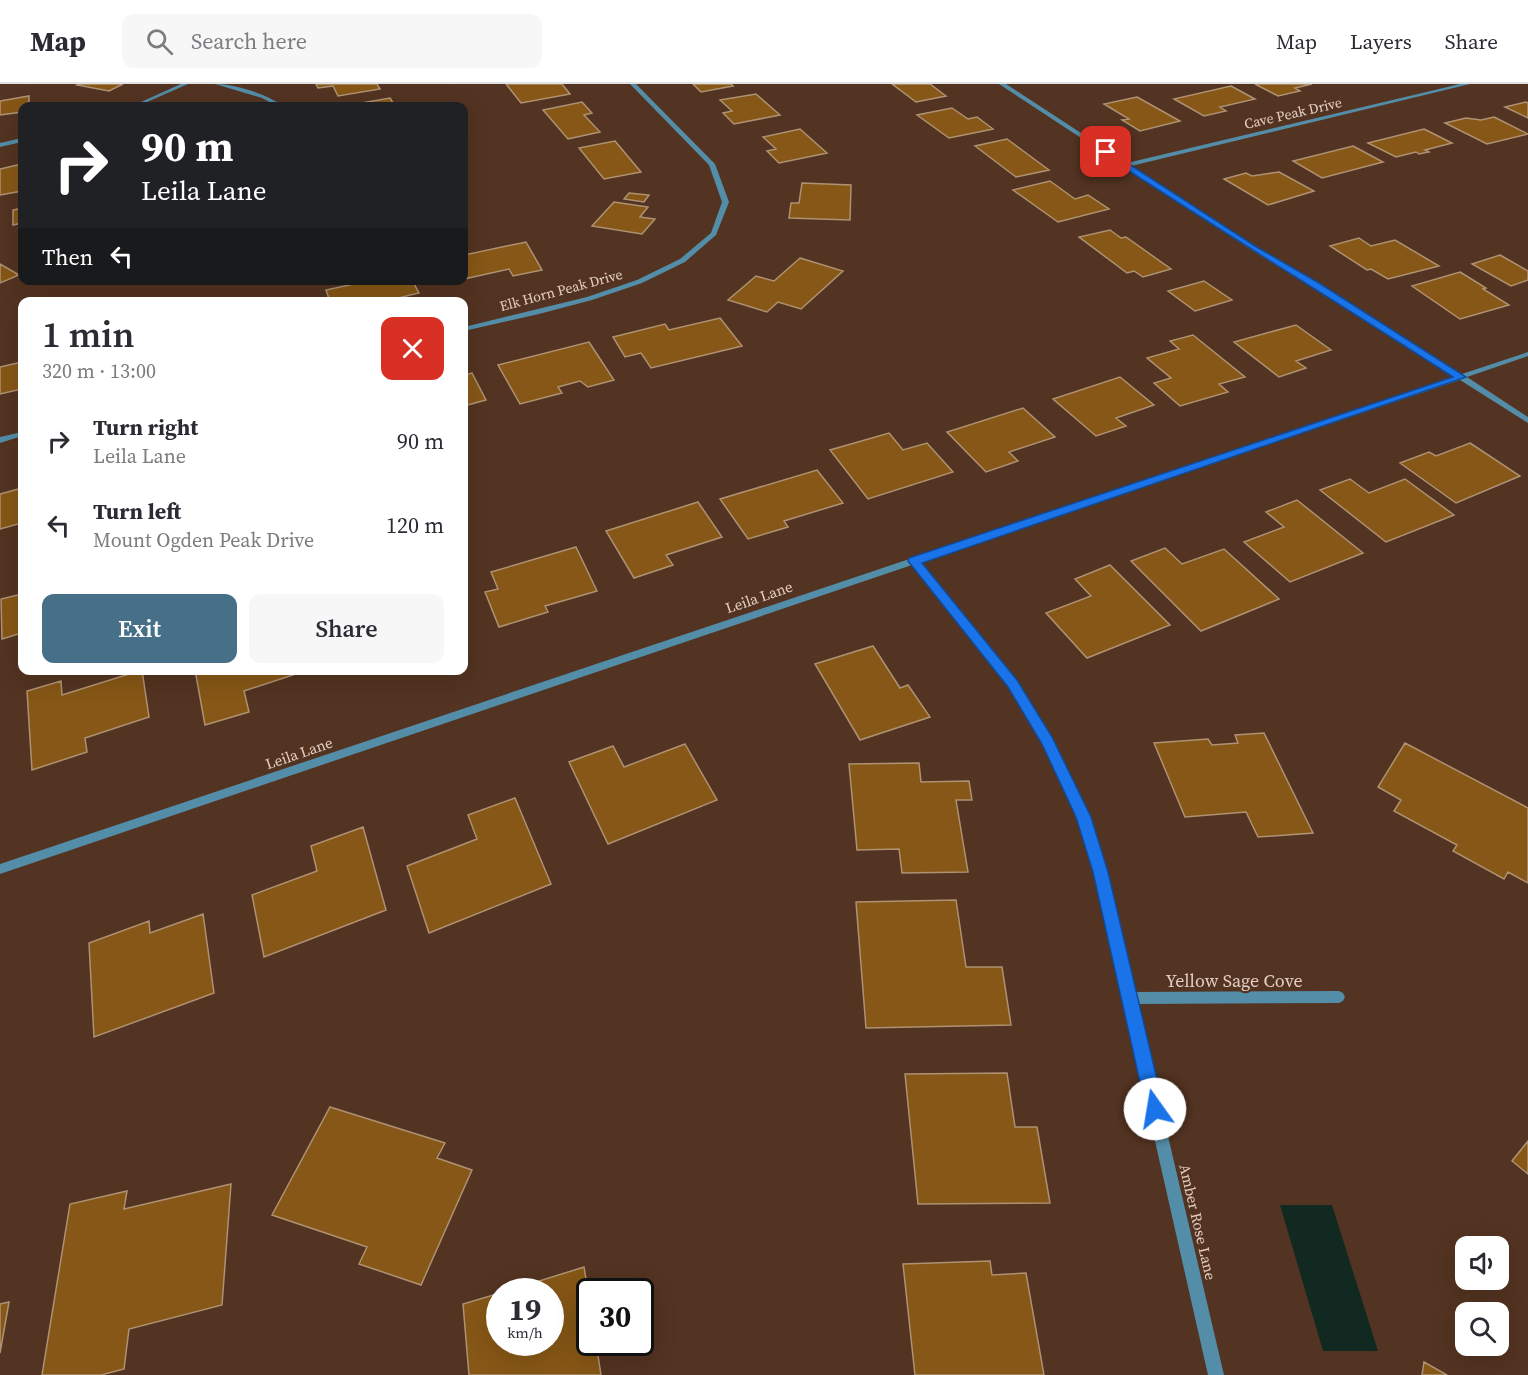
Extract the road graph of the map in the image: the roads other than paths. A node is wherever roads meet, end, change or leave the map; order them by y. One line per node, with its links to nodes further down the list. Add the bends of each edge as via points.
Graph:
1 (185, 84): 6 (street)
2 (218, 84): 7 (street)
3 (633, 84): 11 (street, Elk Horn Peak Drive, via 722,179 725,213 717,230 671,268 635,284 595,298)
4 (1002, 84): 10 (street)
5 (1467, 84): 10 (street, Cave Peak Drive)
6 (144, 102)
7 (273, 102)
8 (18, 141): 9 (street)
9 (0, 145)
10 (1126, 165): 13 (street)
11 (468, 328)
12 (1528, 354): 13 (street, Leila Lane)
13 (1461, 377): 14 (street); 17 (street, Leila Lane)
14 (1528, 421)
15 (18, 435): 16 (street)
16 (0, 440)
17 (914, 561): 18 (street, Leila Lane); 20 (street, Amber Rose Lane, via 1012,684 1065,776 1100,872)
18 (0, 869)
19 (1339, 998): 20 (street, Yellow Sage Cove)
20 (1129, 999): 21 (street, Amber Rose Lane)
21 (1216, 1375)

